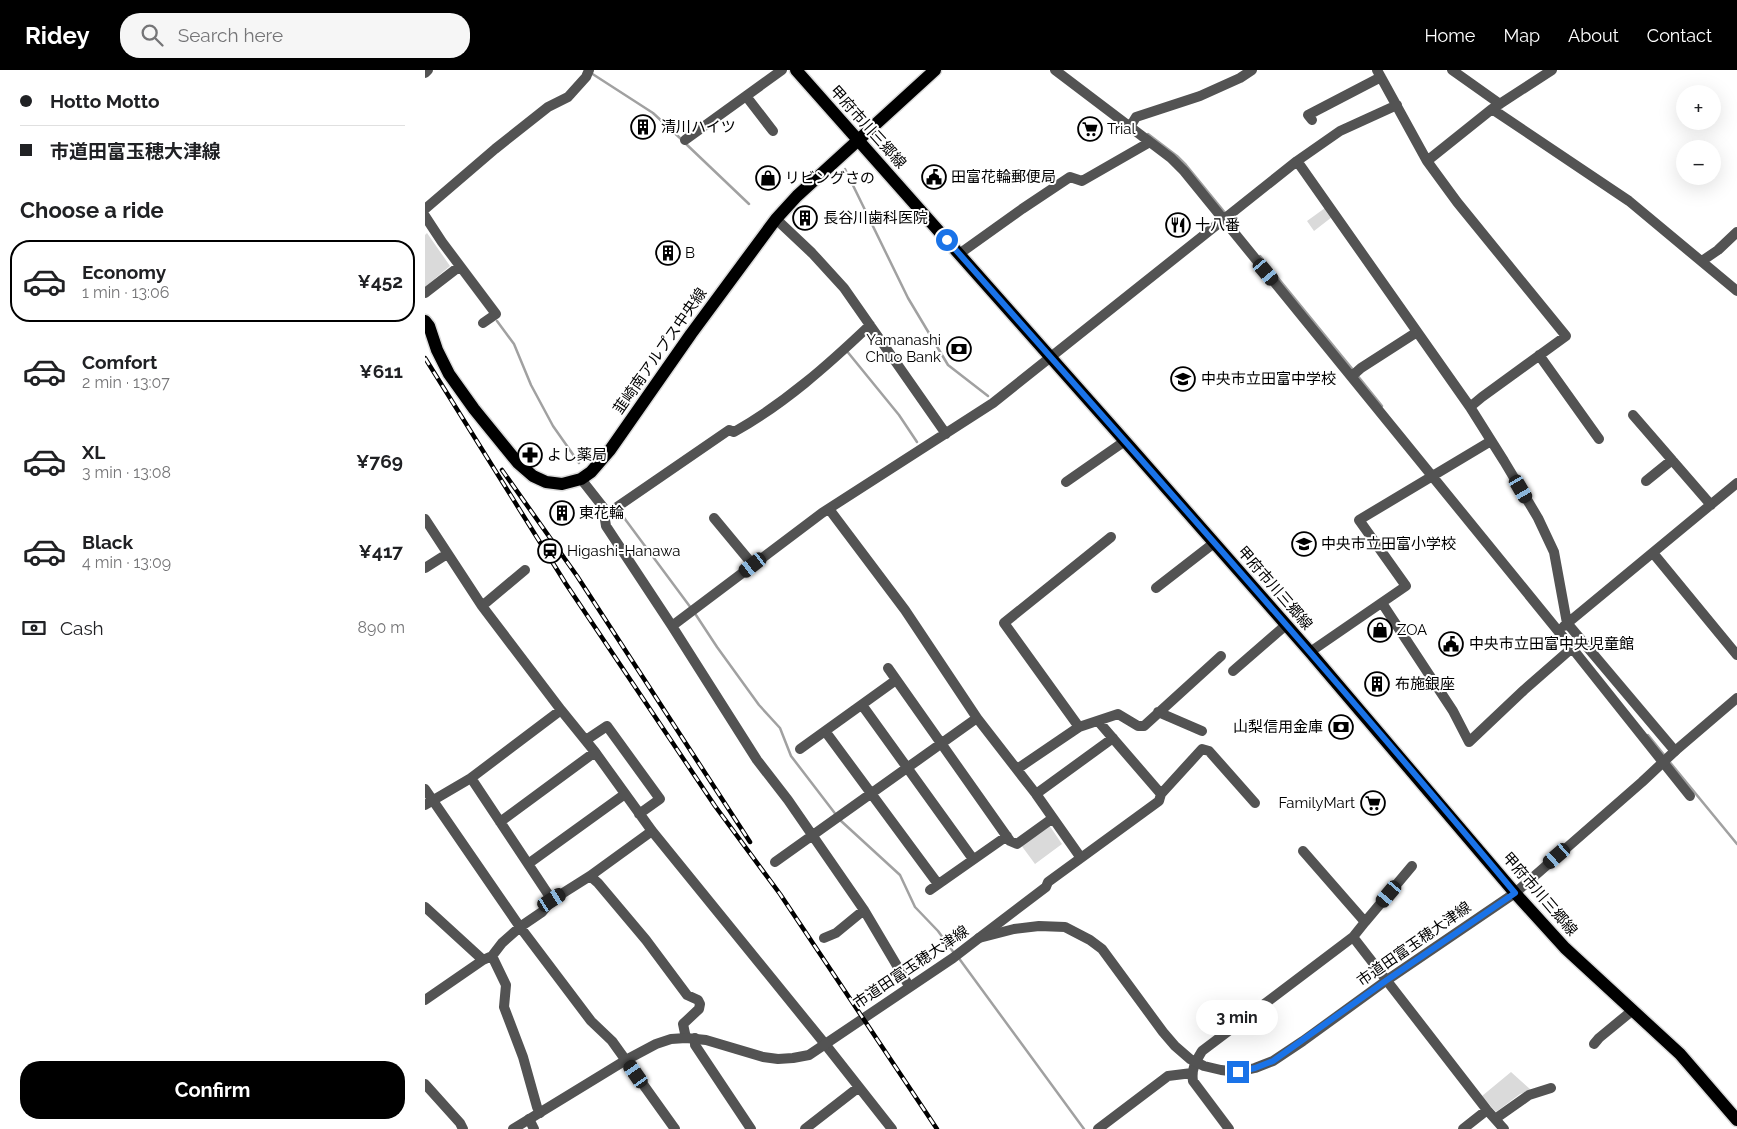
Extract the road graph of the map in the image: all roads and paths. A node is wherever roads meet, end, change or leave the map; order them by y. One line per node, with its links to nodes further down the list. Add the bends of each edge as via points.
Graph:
1 (428, 70): 10 (street)
2 (782, 70): 12 (street)
3 (796, 70): 19 (main road, 甲府市川三郷線)
4 (935, 70): 19 (main road, 韮崎南アルプス中央線)
5 (1055, 70): 16 (street)
6 (1252, 70): 16 (street, via 1200,96 1136,117)
7 (1452, 70): 14 (street)
8 (1552, 70): 14 (street)
9 (589, 71): 23 (street, via 568,97 548,107)
10 (425, 73)
11 (1379, 74): 13 (street); 15 (street, via 1308,115)
12 (746, 96): 17 (street); 18 (street)
13 (1397, 105): 21 (street, via 1340,131); 22 (street)
14 (1496, 107): 22 (street); 29 (street, via 1629,201)
15 (1312, 120)
16 (1132, 124): 20 (street)
17 (773, 131)
18 (685, 140)
19 (859, 141): 26 (main road, 韮崎南アルプス中央線, via 797,196); 28 (main road, 甲府市川三郷線)
20 (1150, 142): 25 (street, via 1171,158); 28 (street, via 1082,181 1070,177)
21 (1297, 161): 25 (street); 36 (street)
22 (1427, 161): 37 (street, via 1566,336)
23 (425, 209)
24 (425, 216): 30 (street)
25 (1227, 218): 38 (street); 39 (street)
26 (776, 220): 35 (street, via 844,288); 48 (main road, 韮崎南アルプス中央線, via 610,450)
27 (1737, 232): 29 (street)
28 (959, 254): 38 (main road, 甲府市川三郷線)
29 (1702, 261): 31 (street)
30 (460, 266): 32 (street); 33 (street, via 496,314)
31 (1737, 290)
32 (425, 293)
33 (489, 319)
34 (425, 321): 48 (main road, via 449,374 518,463 546,482 562,484)
35 (870, 325): 42 (street); 54 (street, via 763,416 734,432 729,430 611,511)
36 (1417, 332): 39 (street); 40 (street)
37 (1539, 356): 40 (street); 43 (street)
38 (1051, 357): 42 (street, via 993,403); 44 (main road, 甲府市川三郷線)
39 (1354, 374): 47 (street)
40 (1470, 408): 45 (street)
41 (1633, 415): 46 (street)
42 (945, 434): 53 (street)
43 (1599, 439)
44 (1125, 441): 50 (street); 58 (main road, 甲府市川三郷線)
45 (1491, 441): 47 (street); 69 (street, via 1555,552)
46 (1672, 460): 49 (street); 52 (street)
47 (1436, 474): 65 (street, via 1359,520 1407,586); 69 (street)
48 (581, 479): 54 (street)
49 (1646, 481)
50 (1066, 482)
51 (1737, 484): 52 (street)
52 (1711, 505): 59 (street)
53 (829, 509): 61 (street); 81 (street, via 905,610)
54 (604, 512): 68 (street, via 606,526)
55 (713, 518): 61 (street)
56 (425, 519): 60 (street)
57 (1111, 537): 83 (street, via 1003,623)
58 (1214, 543): 64 (street); 67 (main road, 甲府市川三郷線)
59 (1653, 553): 69 (street); 72 (street)
60 (447, 554): 62 (street); 66 (street)
61 (753, 565): 68 (street)
62 (425, 568)
63 (525, 570): 66 (street)
64 (1156, 588)
65 (1382, 603): 70 (street, via 1453,711 1469,742); 71 (street)
66 (482, 606): 79 (street)
67 (1286, 625): 71 (main road, 甲府市川三郷線); 75 (street)
68 (672, 626): 107 (street, via 757,760)
69 (1563, 628): 70 (street); 91 (street)
70 (1572, 648): 91 (street)
71 (1310, 652): 116 (main road, 甲府市川三郷線)
72 (1737, 655)
73 (1221, 656): 80 (street)
74 (888, 668): 76 (street)
75 (1233, 671)
76 (896, 680): 78 (street); 88 (street)
77 (1737, 698): 91 (street, 市道田富玉穂大津線)
78 (862, 705): 84 (street); 92 (street)
79 (561, 710): 87 (street); 94 (street)
80 (1158, 712): 82 (street, via 1144,726 1138,726 1118,714); 85 (street)
81 (977, 718): 88 (street); 93 (street)
82 (1098, 721): 83 (street); 86 (street)
83 (1079, 727): 93 (street)
84 (825, 731): 89 (street); 99 (street)
85 (1202, 731)
86 (1113, 738): 97 (street); 98 (street)
87 (586, 740): 90 (street); 103 (street, via 607,726 660,799)
88 (941, 743): 92 (street); 108 (street)
89 (800, 749)
90 (595, 752): 96 (street); 105 (street)
91 (1668, 757): 100 (street); 116 (street, 市道田富玉穂大津線)
92 (907, 768): 99 (street); 111 (street)
93 (1017, 770): 97 (street)
94 (471, 778): 101 (street); 105 (street)
95 (425, 789): 101 (street)
96 (625, 794): 103 (street); 113 (street)
97 (1036, 794): 104 (street)
98 (1161, 794): 102 (street, via 1202,749 1209,751); 110 (street, via 1159,801)
99 (871, 795): 107 (street); 111 (street, via 934,887)
100 (1691, 796)
101 (429, 802): 121 (street)
102 (1255, 803)
103 (639, 814): 106 (street)
104 (1053, 818): 108 (street, via 1017,844); 110 (street)
105 (500, 822): 113 (street)
106 (652, 831): 115 (street); 131 (street)
107 (813, 835): 112 (street); 119 (street)
108 (1007, 836): 111 (street)
109 (1303, 851): 120 (street)
110 (1081, 858): 124 (street)
111 (973, 859)
112 (775, 862)
113 (528, 864): 117 (street)
114 (1412, 866): 120 (street)
115 (590, 876): 117 (street); 130 (street, via 646,940 687,995 698,1000 699,1009 683,1024)
116 (1515, 893): 126 (street, 市道田富玉穂大津線); 129 (main road, 甲府市川三郷線, via 1565,948)
117 (552, 900): 121 (street)
118 (425, 907): 125 (street)
119 (864, 910): 123 (street, via 836,933); 127 (street)
120 (1365, 922): 122 (street)
121 (520, 927): 125 (street); 133 (street, via 591,1021)
122 (1353, 937): 126 (street); 134 (street, via 1202,1051)
123 (824, 938)
124 (979, 938): 127 (street, 市道田富玉穂大津線); 134 (street, 市道田富玉穂大津線, via 1014,928 1039,926 1065,927 1090,940 1114,963 1175,1046)
125 (487, 958): 128 (street); 140 (street, via 506,986 504,1007)
126 (1387, 980): 134 (street, 市道田富玉穂大津線, via 1273,1061 1238,1072); 139 (street)
127 (909, 986): 131 (street, 市道田富玉穂大津線)
128 (425, 1000)
129 (1633, 1010): 132 (street); 143 (main road, 甲府市川三郷線, via 1680,1054)
130 (690, 1038): 131 (street, 市道田富玉穂大津線, via 777,1059 809,1055); 133 (street, 市道田富玉穂大津線, via 656,1044); 148 (street)
131 (825, 1044): 137 (street)
132 (1594, 1044)
133 (626, 1060): 140 (street, 市道田富玉穂大津線); 147 (street)
134 (1195, 1062): 135 (street)
135 (1192, 1073): 151 (street, via 1168,1076); 152 (street, via 1193,1081)
136 (425, 1084): 144 (street)
137 (859, 1088): 149 (street); 150 (street)
138 (1551, 1088): 142 (street, via 1529,1095)
139 (1487, 1110): 142 (street); 153 (street)
140 (540, 1113): 141 (street, 市道田富玉穂大津線)
141 (529, 1119): 145 (street, 市道田富玉穂大津線); 146 (street)
142 (1495, 1120): 154 (street)
143 (1737, 1120)
144 (463, 1129)
145 (513, 1129)
146 (534, 1129)
147 (675, 1129)
148 (751, 1129)
149 (805, 1129)
150 (892, 1129)
151 (1098, 1129)
152 (1229, 1129)
153 (1463, 1129)
154 (1504, 1129)

